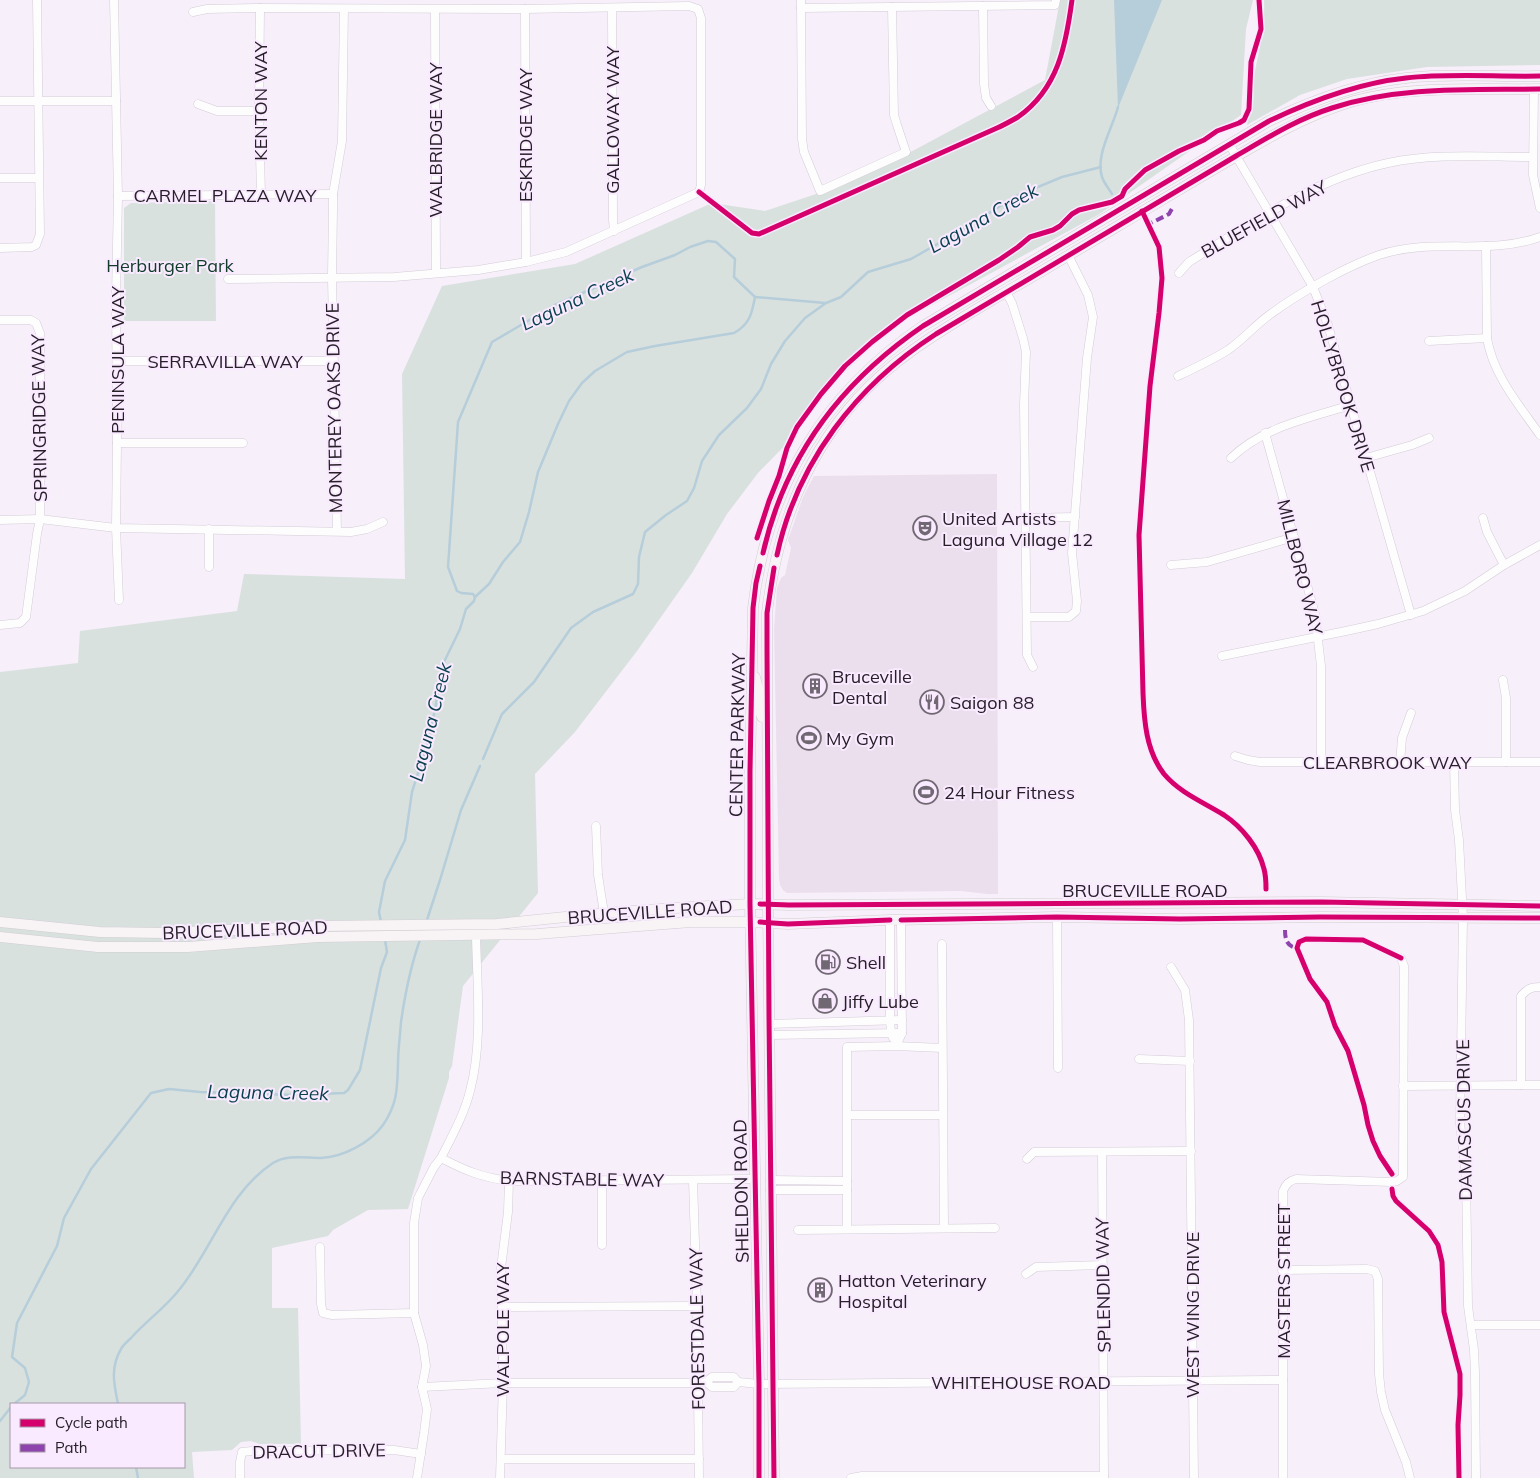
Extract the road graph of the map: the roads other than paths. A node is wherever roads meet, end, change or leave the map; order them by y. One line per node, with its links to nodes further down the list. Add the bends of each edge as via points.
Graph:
1 (37, 0): 15 (street)
2 (114, 0): 16 (street, PENINSULA WAY)
3 (1056, 0): 5 (street, via 1055,5)
4 (801, 4): 6 (street); 6 (street, via 802,139 820,191 906,152 894,115)
5 (983, 6): 6 (street); 19 (street, via 984,84 986,98)
6 (892, 7)
7 (260, 8): 10 (street); 12 (street); 20 (street, KENTON WAY)
8 (435, 8): 10 (street); 11 (street); 37 (street, WALBRIDGE WAY)
9 (612, 8): 11 (street); 31 (street, GALLOWAY WAY); 31 (street, via 690,6 698,9 701,18 702,185 699,192)
10 (344, 9): 26 (street, MONTEREY OAKS DRIVE, via 342,142)
11 (525, 9): 36 (street, ESKRIDGE WAY)
12 (194, 12)
13 (1540, 76): 21 (main road, CENTER PARKWAY, via 1426,77 1367,84 1298,107)
14 (1537, 89): 22 (main road, CENTER PARKWAY, via 1407,92 1356,101 1307,117); 23 (street)
15 (39, 101): 16 (street); 17 (street); 25 (street)
16 (116, 101): 28 (street, PENINSULA WAY)
17 (0, 102)
18 (198, 104): 20 (street, via 217,111)
19 (992, 106)
20 (259, 111): 27 (street, KENTON WAY)
21 (1229, 144): 22 (street, HOLLYBROOK DRIVE); 68 (main road, CENTER PARKWAY, via 923,326 875,363 845,392 804,449 773,516)
22 (1236, 156): 30 (street, HOLLYBROOK DRIVE); 35 (main road, CENTER PARKWAY)
23 (1532, 157): 29 (street); 30 (street, BLUEFIELD WAY, via 1438,158 1389,163 1337,178)
24 (0, 178): 25 (street)
25 (38, 178): 34 (street, via 40,234 36,244 27,248)
26 (333, 194): 27 (street, CARMEL PLAZA WAY); 39 (street, MONTEREY OAKS DRIVE)
27 (261, 195): 28 (street, CARMEL PLAZA WAY)
28 (118, 196): 46 (street, PENINSULA WAY)
29 (1540, 208)
30 (1269, 212): 38 (street, BLUEFIELD WAY, via 1189,262); 41 (street, HOLLYBROOK DRIVE)
31 (614, 231): 36 (street, via 566,252)
32 (1540, 237): 33 (street, via 1515,244)
33 (1486, 246): 41 (street, via 1395,250 1364,261); 44 (street)
34 (0, 248)
35 (1068, 255): 42 (main road, CENTER PARKWAY); 58 (street, via 1088,294 1093,317)
36 (526, 262): 37 (street, via 478,270)
37 (436, 272): 39 (street, via 386,277)
38 (1179, 273)
39 (332, 276): 40 (street); 47 (street, MONTEREY OAKS DRIVE)
40 (228, 278)
41 (1313, 287): 48 (street, via 1272,312 1230,348); 49 (street, HOLLYBROOK DRIVE, via 1328,325)
42 (1006, 292): 57 (street, via 1026,352); 69 (main road, CENTER PARKWAY, via 914,348 857,399 809,468 788,514)
43 (0, 320): 60 (street, SPRINGRIDGE WAY, via 31,320 40,333)
44 (1487, 338): 45 (street); 51 (street, via 1499,375)
45 (1429, 340)
46 (117, 361): 47 (street, SERRAVILLA WAY); 54 (street, PENINSULA WAY)
47 (334, 361): 65 (street, MONTEREY OAKS DRIVE)
48 (1178, 376)
49 (1351, 405): 50 (street); 56 (street, HOLLYBROOK DRIVE)
50 (1264, 433): 55 (street); 66 (street, MILLBORO WAY)
51 (1540, 435)
52 (1429, 438): 56 (street)
53 (244, 443): 54 (street)
54 (117, 444): 63 (street, PENINSULA WAY)
55 (1231, 458)
56 (1366, 458): 76 (street, HOLLYBROOK DRIVE)
57 (1025, 518): 58 (street); 77 (street)
58 (1075, 518): 77 (street, via 1072,553 1076,611 1069,617)
59 (1483, 518): 71 (street)
60 (40, 519): 61 (street, MONTEREY OAKS DRIVE); 63 (street, MONTEREY OAKS DRIVE); 78 (street, via 26,617 20,623)
61 (0, 520)
62 (383, 522): 65 (street, via 367,529)
63 (116, 528): 64 (street, MONTEREY OAKS DRIVE); 75 (street, PENINSULA WAY)
64 (209, 529): 65 (street, MONTEREY OAKS DRIVE); 73 (street)
65 (336, 532)
66 (1294, 537): 70 (street, via 1207,562); 79 (street, MILLBORO WAY, via 1314,607)
67 (1540, 545): 71 (street)
68 (763, 553): 69 (street); 72 (main road, CENTER PARKWAY)
69 (777, 555): 74 (main road, CENTER PARKWAY)
70 (1171, 565)
71 (1504, 565): 76 (street, via 1465,591)
72 (760, 566): 74 (street); 81 (main road, CENTER PARKWAY, via 753,608)
73 (209, 568)
74 (774, 568): 85 (main road, CENTER PARKWAY, via 767,613)
75 (120, 600)
76 (1411, 614): 79 (street)
77 (1027, 617): 82 (street, via 1027,655)
78 (0, 625)
79 (1319, 638): 80 (street); 87 (street, MILLBORO WAY)
80 (1222, 656)
81 (752, 666): 85 (main road, via 760,712); 93 (main road, CENTER PARKWAY)
82 (1033, 667)
83 (1503, 680): 90 (street)
84 (1411, 713): 88 (street, via 1402,738)
85 (767, 718): 94 (main road, CENTER PARKWAY)
86 (1235, 756): 87 (street, CLEARBROOK WAY, via 1260,762)
87 (1321, 762): 88 (street, CLEARBROOK WAY)
88 (1400, 762): 89 (street, CLEARBROOK WAY)
89 (1454, 762): 90 (street, CLEARBROOK WAY); 96 (street, DAMASCUS DRIVE)
90 (1506, 762): 91 (street, CLEARBROOK WAY)
91 (1540, 762)
92 (596, 826): 98 (street)
93 (750, 904): 94 (main road, BRUCEVILLE ROAD); 98 (main road, BRUCEVILLE ROAD); 106 (main road, SHELDON ROAD)
94 (768, 905): 95 (main road, BRUCEVILLE ROAD); 107 (main road, SHELDON ROAD)
95 (989, 905): 96 (main road, BRUCEVILLE ROAD, via 1321,902); 104 (main road, via 981,911 932,913)
96 (1462, 905): 97 (main road, BRUCEVILLE ROAD); 100 (street, DAMASCUS DRIVE)
97 (1540, 906)
98 (604, 914): 109 (main road, BRUCEVILLE ROAD)
99 (1057, 917): 100 (main road, BRUCEVILLE ROAD); 104 (main road, BRUCEVILLE ROAD); 126 (street)
100 (1463, 918): 101 (main road, BRUCEVILLE ROAD); 128 (street, DAMASCUS DRIVE)
101 (1540, 918)
102 (890, 920): 103 (main road, BRUCEVILLE ROAD); 107 (main road, BRUCEVILLE ROAD); 116 (street)
103 (901, 920): 104 (main road, BRUCEVILLE ROAD); 117 (street)
104 (916, 920)
105 (0, 922): 108 (main road, BRUCEVILLE ROAD, via 100,932 164,933 320,926)
106 (750, 922): 107 (main road, BRUCEVILLE ROAD); 110 (main road, BRUCEVILLE ROAD, via 691,922 537,934); 137 (main road, SHELDON ROAD)
107 (768, 923): 118 (main road, SHELDON ROAD)
108 (370, 931): 109 (main road, BRUCEVILLE ROAD); 111 (main road, BRUCEVILLE ROAD, via 188,948 98,946)
109 (453, 931): 110 (main road, BRUCEVILLE ROAD)
110 (476, 935): 135 (street, via 477,1055 464,1111)
111 (0, 937)
112 (942, 944): 123 (street)
113 (1401, 958): 130 (street, MASTERS STREET, via 1404,966)
114 (1171, 967): 125 (street, WEST WING DRIVE, via 1185,990)
115 (1540, 987): 129 (street, via 1526,989 1521,996)
116 (890, 1020): 117 (street); 118 (street); 119 (street)
117 (902, 1020): 120 (street)
118 (769, 1024): 121 (main road, SHELDON ROAD)
119 (891, 1033): 120 (street); 121 (street); 122 (street)
120 (902, 1033): 122 (street)
121 (769, 1035): 142 (main road, SHELDON ROAD)
122 (896, 1046): 123 (street); 131 (street, via 847,1047)
123 (942, 1048): 132 (street)
124 (1139, 1059): 125 (street)
125 (1190, 1061): 133 (street, WEST WING DRIVE)
126 (1058, 1068)
127 (1540, 1084): 129 (street)
128 (1461, 1085): 129 (street); 130 (street); 156 (street, DAMASCUS DRIVE, via 1460,1123 1466,1176)
129 (1521, 1085)
130 (1402, 1086): 151 (street, MASTERS STREET, via 1403,1177 1392,1182 1290,1181 1283,1191)
131 (848, 1115): 132 (street); 141 (street)
132 (942, 1115): 144 (street)
133 (1191, 1151): 134 (street); 158 (street, WEST WING DRIVE)
134 (1102, 1152): 136 (street, via 1034,1152); 150 (street, SPLENDID WAY)
135 (441, 1158): 139 (street, BARNSTABLE WAY, via 464,1171); 155 (street, via 424,1184 416,1209)
136 (1027, 1159)
137 (755, 1179): 138 (street, BARNSTABLE WAY); 164 (main road, SHELDON ROAD)
138 (693, 1180): 140 (street, BARNSTABLE WAY); 153 (street, FORESTDALE WAY)
139 (509, 1181): 140 (street, BARNSTABLE WAY); 154 (street, WALPOLE WAY, via 501,1268)
140 (602, 1181): 148 (street)
141 (847, 1181): 142 (street); 143 (street)
142 (770, 1185): 143 (street); 162 (main road, SHELDON ROAD)
143 (847, 1190): 146 (street)
144 (944, 1228): 145 (street); 146 (street)
145 (995, 1228)
146 (847, 1229): 147 (street)
147 (798, 1230)
148 (602, 1245)
149 (320, 1247): 155 (street, via 323,1313)
150 (1103, 1265): 152 (street, via 1036,1267); 160 (street, SPLENDID WAY)
151 (1282, 1270): 159 (street, MASTERS STREET); 179 (street, via 1375,1271 1378,1278 1381,1392)
152 (1026, 1274)
153 (697, 1306): 154 (street); 161 (street, FORESTDALE WAY)
154 (502, 1307): 163 (street, WALPOLE WAY)
155 (414, 1313): 165 (street, via 426,1366)
156 (1471, 1325): 157 (street); 180 (street, DAMASCUS DRIVE)
157 (1540, 1325)
158 (1192, 1380): 159 (street, WHITEHOUSE ROAD); 160 (street, WHITEHOUSE ROAD); 177 (street, WEST WING DRIVE)
159 (1283, 1380): 178 (street, MASTERS STREET)
160 (1104, 1381): 162 (street, WHITEHOUSE ROAD); 169 (street, SPLENDID WAY)
161 (702, 1382): 163 (street); 164 (street, WHITEHOUSE ROAD, via 712,1387 734,1387 738,1382); 168 (street, FORESTDALE WAY)
162 (774, 1383): 164 (street, WHITEHOUSE ROAD); 175 (main road, SHELDON ROAD)
163 (503, 1384): 165 (street); 167 (street, WALPOLE WAY)
164 (759, 1384): 174 (main road, SHELDON ROAD)
165 (422, 1387): 166 (street, via 427,1409)
166 (421, 1454): 170 (street, DRACUT DRIVE, via 394,1450 242,1452); 171 (street)
167 (501, 1459): 168 (street); 172 (street, WALPOLE WAY)
168 (699, 1459): 173 (street, FORESTDALE WAY)
169 (1104, 1477): 176 (street)
170 (240, 1478)
171 (417, 1478)
172 (500, 1478)
173 (699, 1478)
174 (759, 1478)
175 (774, 1478)
176 (852, 1478)
177 (1194, 1478)
178 (1284, 1478)
179 (1410, 1478)
180 (1476, 1478)

